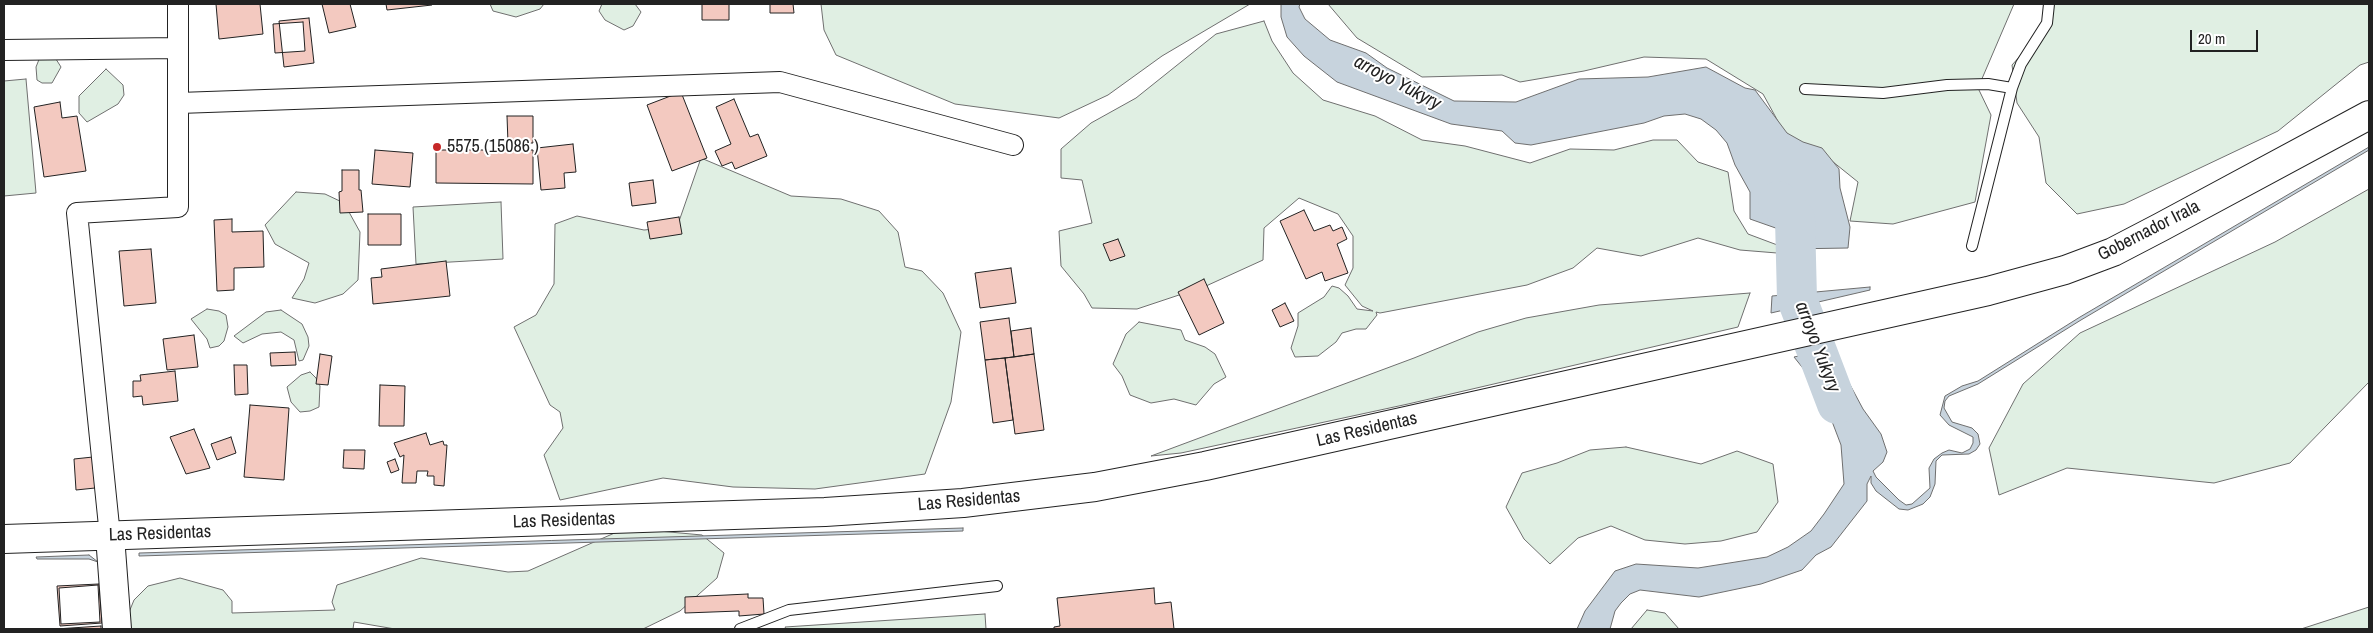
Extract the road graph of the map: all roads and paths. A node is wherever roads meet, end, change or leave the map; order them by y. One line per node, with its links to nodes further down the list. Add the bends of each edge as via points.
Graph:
1 (178, 4): 3 (street)
2 (2049, 4): 5 (lane, via 2047,23 2021,64)
3 (178, 48): 4 (street); 7 (street)
4 (4, 50)
5 (2012, 88): 6 (lane, via 1988,84 1947,85 1883,93); 10 (lane)
6 (1805, 89)
7 (180, 103): 9 (street, via 780,82); 12 (street, via 178,207 77,213)
8 (2369, 115): 11 (main road, Gobernador Irala, via 2113,252 2065,270 1988,291)
9 (1013, 145)
10 (1972, 246)
11 (1914, 306): 12 (main road, Las Residentas, via 1205,466 1096,486 963,503 825,512)
12 (110, 536): 13 (main road, Las Residentas); 15 (main road)
13 (4, 539)
14 (997, 586): 16 (lane, via 789,610)
15 (117, 629)
16 (740, 629)

